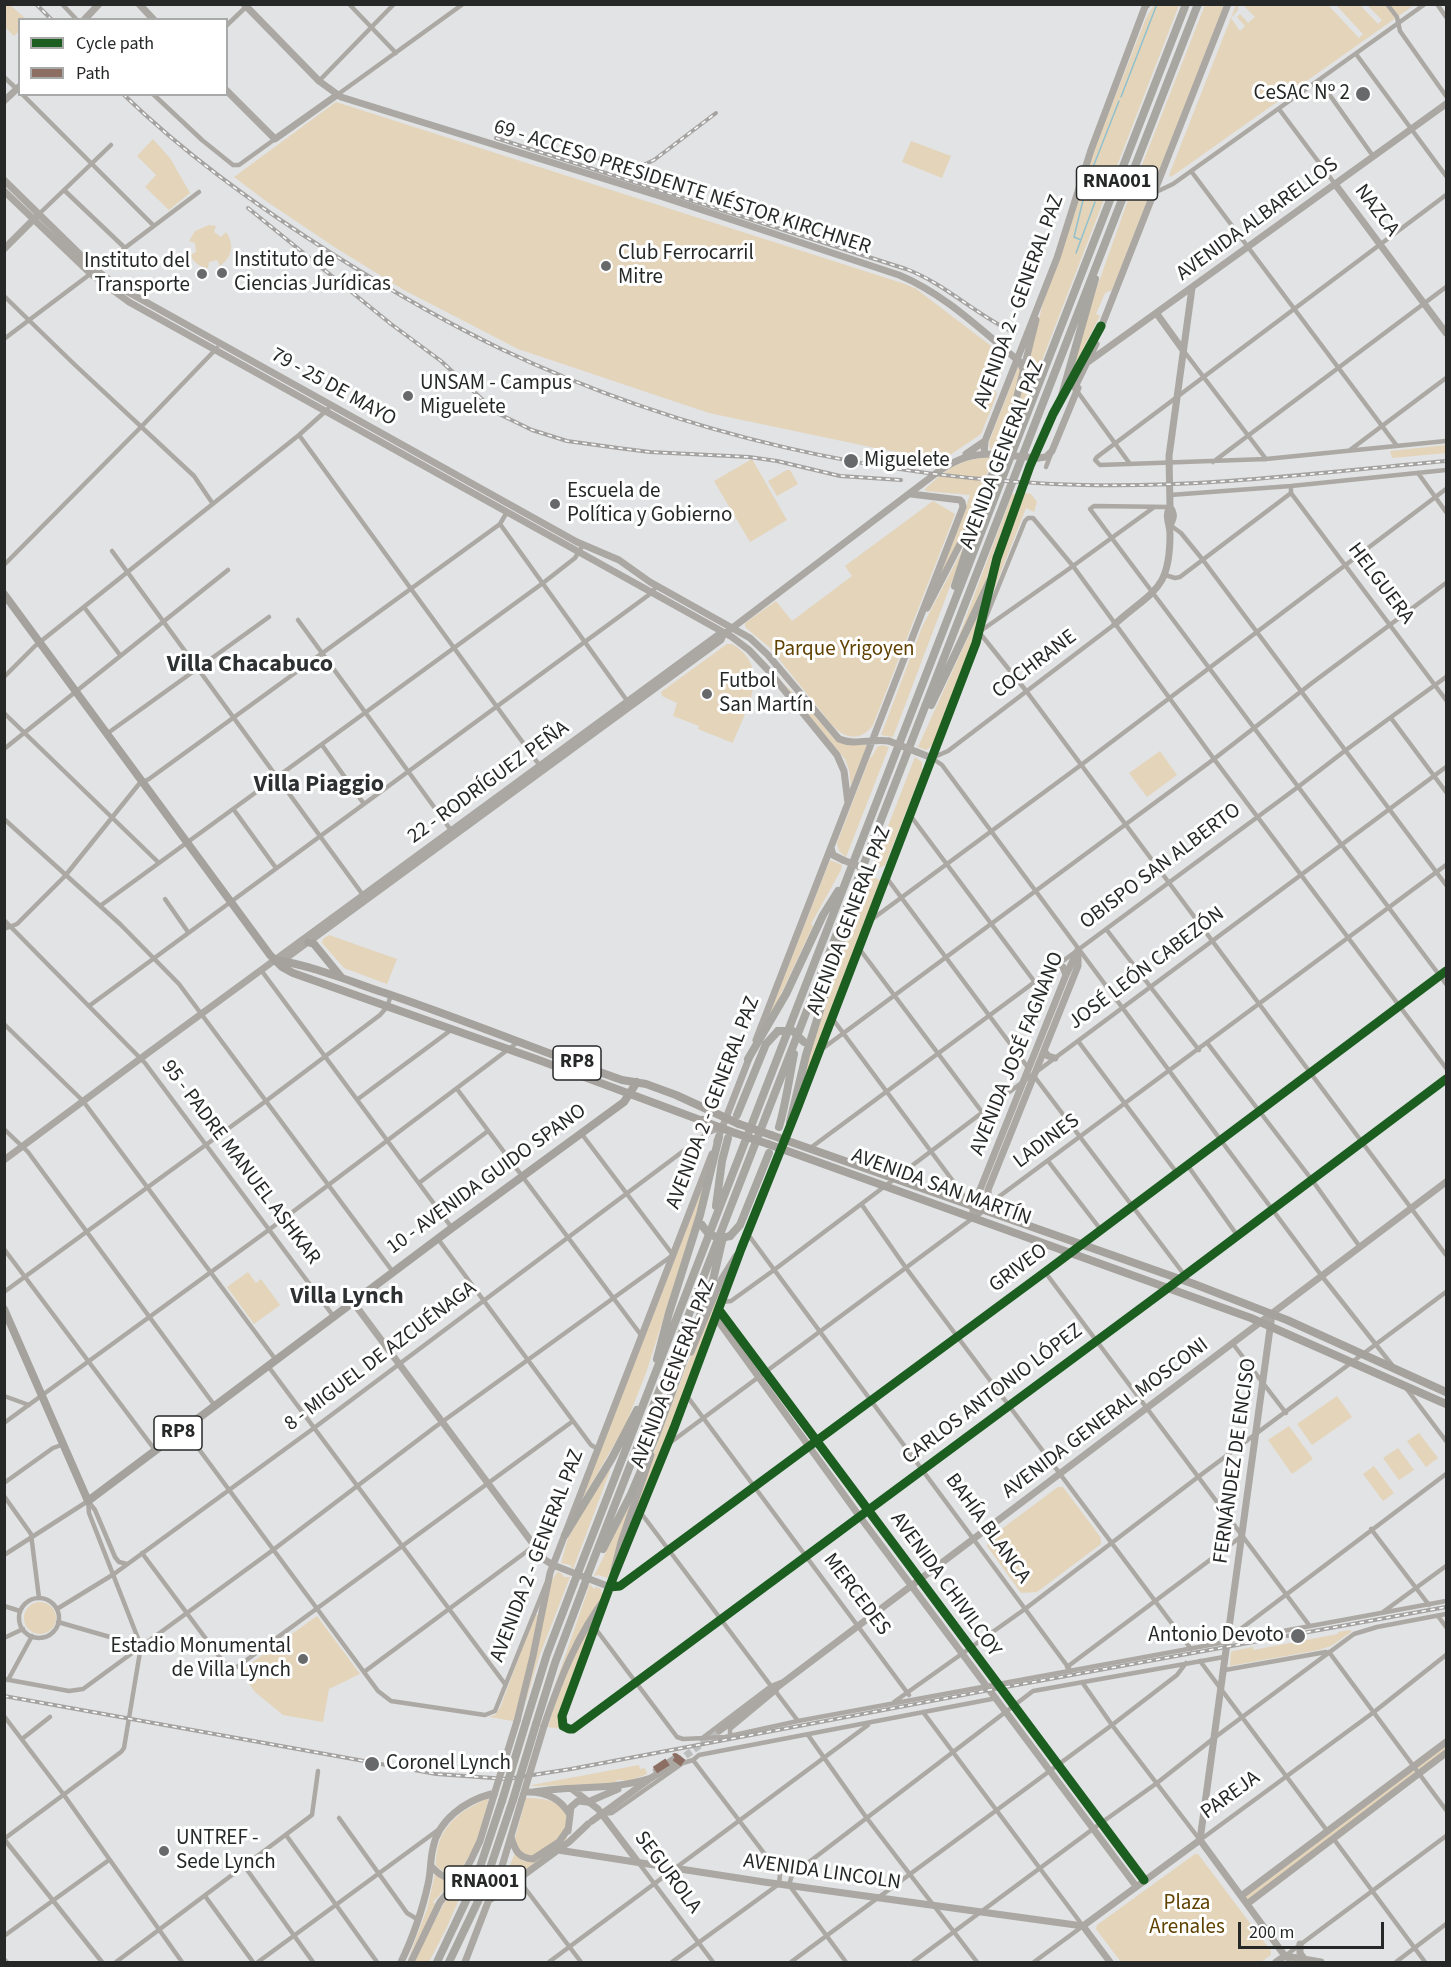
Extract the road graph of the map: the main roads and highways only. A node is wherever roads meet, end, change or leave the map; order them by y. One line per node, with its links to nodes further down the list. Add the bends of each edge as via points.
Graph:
1 (1186, 4): 8 (highway, AVENIDA GENERAL PAZ / RNA001)
2 (1198, 4): 3 (highway, AVENIDA GENERAL PAZ / RNA001)
3 (1101, 252): 4 (highway); 9 (highway, AVENIDA GENERAL PAZ / RNA001)
4 (1061, 399)
5 (990, 478): 8 (highway)
6 (990, 581): 9 (highway)
7 (4, 594): 13 (main road, RP8)
8 (944, 630): 11 (highway, AVENIDA GENERAL PAZ / RNA001)
9 (911, 743): 10 (highway, AVENIDA GENERAL PAZ / RNA001)
10 (863, 865): 15 (highway, AVENIDA GENERAL PAZ / RNA001); 16 (highway, via 853,909)
11 (849, 873): 17 (highway); 29 (highway, AVENIDA GENERAL PAZ / RNA001)
12 (312, 942): 14 (main road)
13 (276, 960): 14 (main road, RP8); 19 (main road, RP8, via 293,973)
14 (342, 978): 18 (main road, RP8, via 622,1080)
15 (801, 1024): 23 (highway); 28 (highway, AVENIDA GENERAL PAZ / RNA001)
16 (806, 1055): 21 (highway, bridge, via 798,1033 777,1031 766,1044); 22 (highway)
17 (748, 1059)
18 (637, 1082): 19 (main road, 10 - AVENIDA GUIDO SPANO / RP8); 21 (main road, AVENIDA SAN MARTÍN / RP8, via 696,1103 726,1119)
19 (631, 1094): 20 (main road, RP8); 30 (main road, 10 - AVENIDA GUIDO SPANO / RP8, via 88,1501)
20 (701, 1119): 24 (main road); 25 (main road, AVENIDA SAN MARTÍN / RP8, via 723,1128)
21 (738, 1119): 32 (main road, AVENIDA SAN MARTÍN, bridge, via 783,1140 894,1180 973,1207 986,1207 1080,1245 1184,1279)
22 (790, 1122)
23 (779, 1127)
24 (706, 1134)
25 (728, 1136): 26 (main road, AVENIDA SAN MARTÍN, bridge); 27 (highway); 29 (highway, via 716,1206)
26 (768, 1149): 27 (highway, bridge, via 740,1225 730,1236 714,1237 705,1230); 34 (main road, AVENIDA SAN MARTÍN, via 780,1149 1168,1288 1271,1327)
27 (700, 1215): 31 (highway, via 658,1349)
28 (727, 1216): 36 (highway, AVENIDA GENERAL PAZ / RNA001); 36 (highway, via 713,1280 680,1374 612,1533)
29 (703, 1249): 31 (highway, AVENIDA GENERAL PAZ / RNA001)
30 (4, 1309)
31 (655, 1374): 33 (highway, AVENIDA GENERAL PAZ / RNA001)
32 (1444, 1388)
33 (649, 1389): 35 (highway); 37 (highway, AVENIDA GENERAL PAZ / RNA001, bridge, via 522,1722 502,1801 475,1882)
34 (1446, 1404)
35 (565, 1535)
36 (592, 1564): 38 (highway, AVENIDA GENERAL PAZ / RNA001, bridge, via 555,1663 518,1800 481,1895)
37 (437, 1962)
38 (449, 1962)

